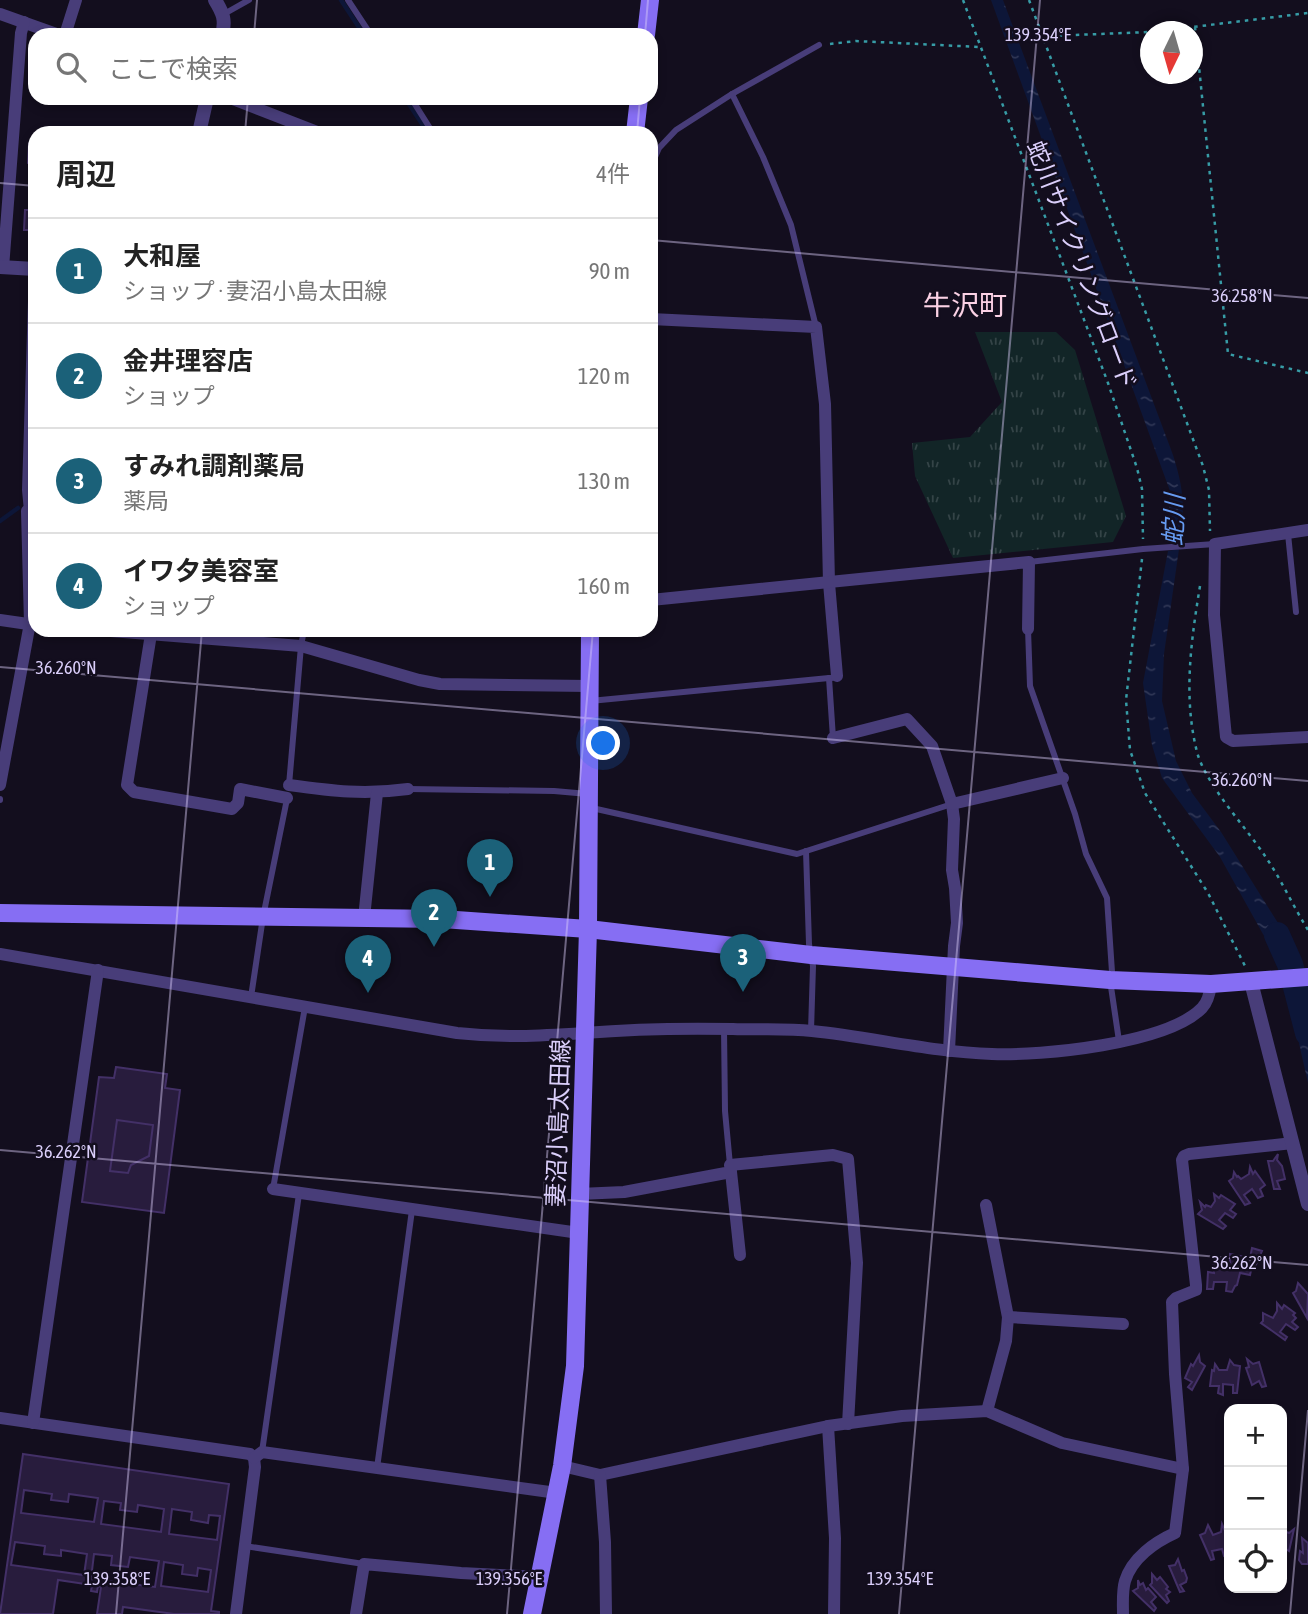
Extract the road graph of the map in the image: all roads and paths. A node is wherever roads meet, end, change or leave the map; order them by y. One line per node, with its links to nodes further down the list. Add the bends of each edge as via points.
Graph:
1 (76, 0): 14 (street)
2 (215, 0): 10 (street)
3 (249, 0): 10 (lane)
4 (348, 0): 16 (lane)
5 (650, 0): 17 (main road)
6 (962, 0): 21 (path, 蛇川サイクリングロード)
7 (1029, 0): 19 (path)
8 (0, 13): 11 (street)
9 (1308, 13): 12 (path)
10 (224, 14): 15 (street)
11 (24, 22): 13 (street); 33 (street)
12 (1203, 26)
13 (40, 28)
14 (67, 28)
15 (224, 28)
16 (366, 28)
17 (647, 28)
18 (1140, 32): 19 (path, via 1049,36)
19 (1043, 40): 44 (path, via 1203,466 1209,490)
20 (819, 45): 21 (path, via 856,41); 23 (lane)
21 (980, 47): 45 (path, 蛇川サイクリングロード, via 1137,468)
22 (1201, 84): 37 (path, via 1228,354)
23 (732, 94): 32 (lane, via 676,130); 36 (lane, via 791,225)
24 (205, 105): 28 (street)
25 (248, 105): 29 (street)
26 (415, 105): 30 (lane)
27 (638, 105): 31 (main road)
28 (201, 126)
29 (302, 126)
30 (429, 126)
31 (636, 126)
32 (658, 150)
33 (1, 267): 34 (street)
34 (28, 269)
35 (658, 319): 36 (street)
36 (816, 327): 47 (street, via 825,404)
37 (1308, 373)
38 (28, 440): 39 (lane)
39 (26, 497): 40 (lane)
40 (27, 511): 43 (street)
41 (1308, 530): 42 (street)
42 (1288, 533): 44 (street); 49 (lane)
43 (28, 534)
44 (1208, 544): 45 (lane); 61 (street, via 1226,737 1233,741)
45 (1146, 548): 46 (lane); 81 (path, 蛇川サイクリングロード, via 1126,700 1130,750 1145,793)
46 (1029, 562): 47 (street); 52 (street)
47 (829, 583): 48 (street); 59 (street)
48 (658, 599)
49 (1296, 612)
50 (0, 620): 51 (street)
51 (28, 624)
52 (1028, 629): 64 (lane, via 1030,686)
53 (29, 637): 65 (street)
54 (151, 637): 67 (street, via 129,789 232,809 240,789)
55 (188, 637): 58 (street)
56 (303, 637): 58 (lane)
57 (590, 637): 60 (main road, 妻沼小島太田線)
58 (301, 646): 60 (street, via 440,684); 67 (lane)
59 (833, 677): 60 (lane); 62 (lane)
60 (588, 694): 69 (main road, 妻沼小島太田線)
61 (1308, 737): 63 (street)
62 (833, 738): 70 (street, via 907,719 932,746)
63 (1308, 743)
64 (1063, 778): 70 (street); 82 (lane, via 1086,854 1107,898)
65 (0, 785)
66 (408, 789): 68 (street); 69 (lane, via 542,790)
67 (288, 792): 68 (street); 73 (lane)
68 (377, 793): 74 (street)
69 (588, 801): 71 (lane, via 797,854); 75 (main road, 妻沼小島太田線)
70 (952, 804): 71 (lane); 78 (street, via 957,909)
71 (806, 851): 77 (lane)
72 (0, 913): 73 (main road)
73 (263, 917): 74 (main road); 84 (lane)
74 (363, 918): 75 (main road)
75 (588, 929): 77 (main road); 88 (main road, 妻沼小島太田線)
76 (0, 954): 79 (street)
77 (811, 955): 78 (main road); 87 (lane)
78 (953, 968): 82 (main road); 90 (street)
79 (98, 970): 84 (street); 105 (street)
80 (1308, 977): 81 (main road)
81 (1255, 978): 83 (main road); 91 (street)
82 (1110, 980): 83 (main road); 89 (lane)
83 (1211, 984): 89 (street, via 1202,1008 1191,1015 1158,1031)
84 (251, 997): 85 (street)
85 (305, 1007): 88 (street, via 489,1037); 93 (lane)
86 (724, 1029): 87 (street); 88 (street); 92 (lane)
87 (811, 1031): 90 (street)
88 (585, 1033): 95 (main road, 妻沼小島太田線)
89 (1118, 1041): 90 (street, via 1042,1052)
90 (949, 1051)
91 (1293, 1143): 96 (street); 111 (street, via 1189,1154 1182,1160 1196,1285 1196,1290 1172,1303)
92 (731, 1168): 95 (street, via 624,1192); 100 (street); 106 (street, via 832,1154 848,1159 856,1263)
93 (273, 1189): 94 (street)
94 (299, 1194): 98 (street); 108 (lane)
95 (579, 1194): 99 (main road, 妻沼小島太田線)
96 (1308, 1204)
97 (986, 1205): 101 (street)
98 (412, 1209): 99 (street); 110 (lane)
99 (579, 1233): 109 (main road, 妻沼小島太田線, via 575,1366)
100 (740, 1255)
101 (1009, 1317): 102 (street); 103 (street)
102 (1123, 1324)
103 (987, 1412): 106 (street); 111 (street, via 1062,1443)
104 (0, 1418): 105 (street)
105 (33, 1423): 108 (street)
106 (848, 1424): 107 (street)
107 (828, 1426): 112 (street); 121 (street)
108 (258, 1455): 110 (street); 114 (street)
109 (562, 1466): 112 (street); 113 (main road, 妻沼小島太田線)
110 (377, 1468): 113 (street)
111 (1183, 1469): 122 (street, via 1175,1533 1158,1541 1132,1565 1124,1583)
112 (600, 1475): 120 (street)
113 (557, 1493): 116 (main road, 妻沼小島太田線)
114 (245, 1546): 115 (lane); 117 (street)
115 (364, 1564): 116 (street); 118 (street)
116 (540, 1577): 119 (main road, 妻沼小島太田線)
117 (236, 1614)
118 (356, 1614)
119 (532, 1614)
120 (607, 1614)
121 (834, 1614)
122 (1123, 1614)

